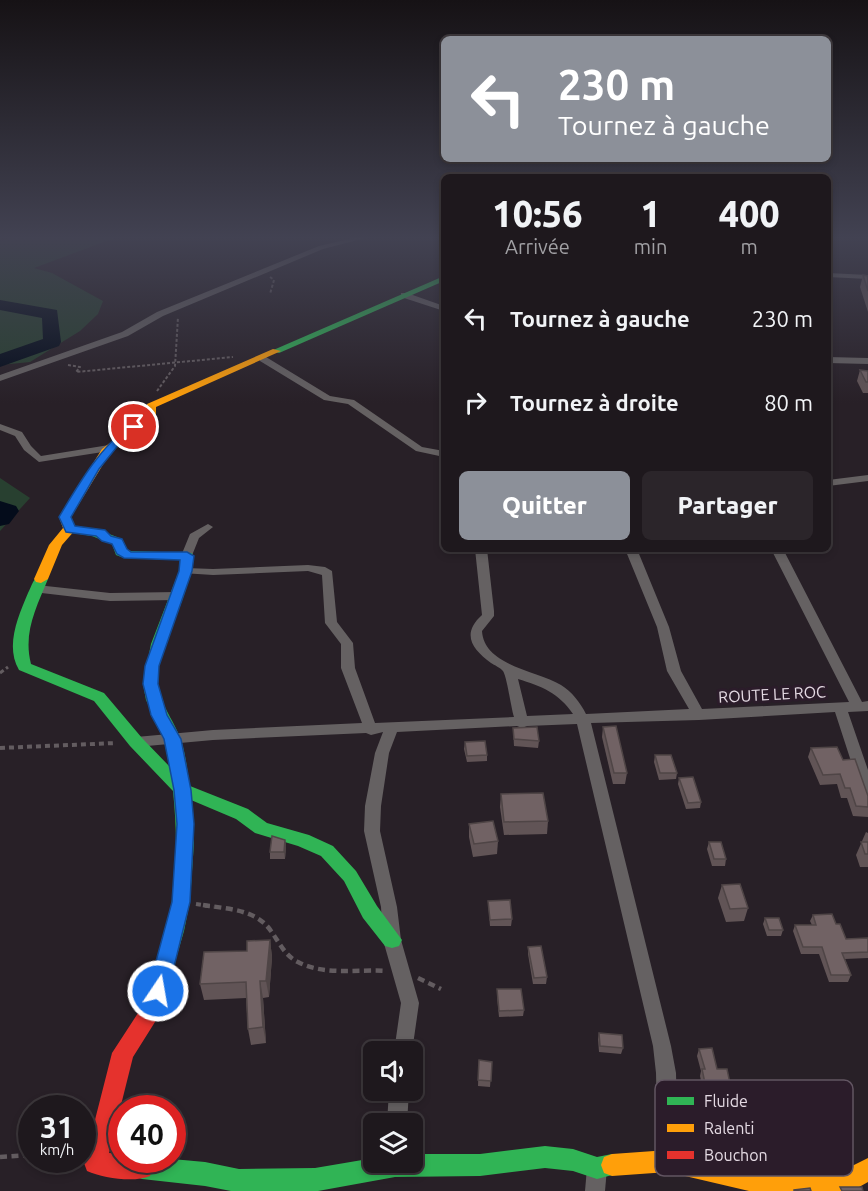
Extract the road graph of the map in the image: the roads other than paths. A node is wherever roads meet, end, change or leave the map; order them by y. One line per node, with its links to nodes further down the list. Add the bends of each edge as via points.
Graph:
1 (212, 292): 8 (street, via 125,334)
2 (412, 292): 3 (street)
3 (404, 295): 4 (street); 5 (street)
4 (441, 308)
5 (263, 359): 10 (street, via 151,406 152,415); 11 (street, via 327,398 351,402 419,449)
6 (831, 360): 7 (street)
7 (868, 361)
8 (0, 378)
9 (0, 427): 10 (street, via 20,434 39,459)
10 (110, 448): 15 (street, via 65,517)
11 (441, 453)
12 (867, 480): 13 (street)
13 (831, 483)
14 (208, 527): 19 (street, via 194,536)
15 (70, 529): 19 (street, via 100,532 118,542 121,552 129,555); 20 (street, via 52,549)
16 (481, 552): 22 (street, via 488,615 473,634)
17 (632, 552): 25 (street, via 663,627 674,671)
18 (779, 552): 24 (street)
19 (186, 563): 21 (street); 29 (street, via 213,572 308,568 328,573 331,623 347,643 348,668)
20 (37, 589): 21 (street, via 110,597); 31 (street, via 21,622 22,665 99,697)
21 (177, 596): 30 (street, via 152,666 150,684 159,715)
22 (509, 670): 26 (street, via 552,686 573,702); 27 (street)
23 (840, 707): 24 (street, ROUTE LE ROC); 25 (street, ROUTE LE ROC); 33 (street)
24 (863, 707)
25 (699, 715): 26 (street, ROUTE LE ROC)
26 (583, 720): 27 (street, ROUTE LE ROC); 36 (street, via 662,1046)
27 (522, 723): 28 (street, ROUTE LE ROC)
28 (391, 729): 29 (street, ROUTE LE ROC); 34 (street, via 372,806 372,831 389,907)
29 (371, 730): 30 (street, ROUTE LE ROC)
30 (172, 739): 31 (street, ROUTE LE ROC); 32 (street)
31 (136, 742): 32 (street)
32 (183, 790): 34 (street, via 242,814 261,828 327,851 350,876 370,912); 41 (street, via 186,824 181,902 158,991 148,1015 123,1053 115,1076 95,1163 239,1181 315,1180)
33 (868, 792)
34 (392, 940): 35 (street, via 410,1003)
35 (405, 1041)
36 (666, 1080)
37 (655, 1161): 39 (street)
38 (423, 1164): 39 (street, via 480,1165 545,1157)
39 (597, 1168): 43 (street)
40 (868, 1169): 42 (street, via 838,1186 798,1186)
41 (363, 1170)
42 (730, 1176)
43 (595, 1191)

